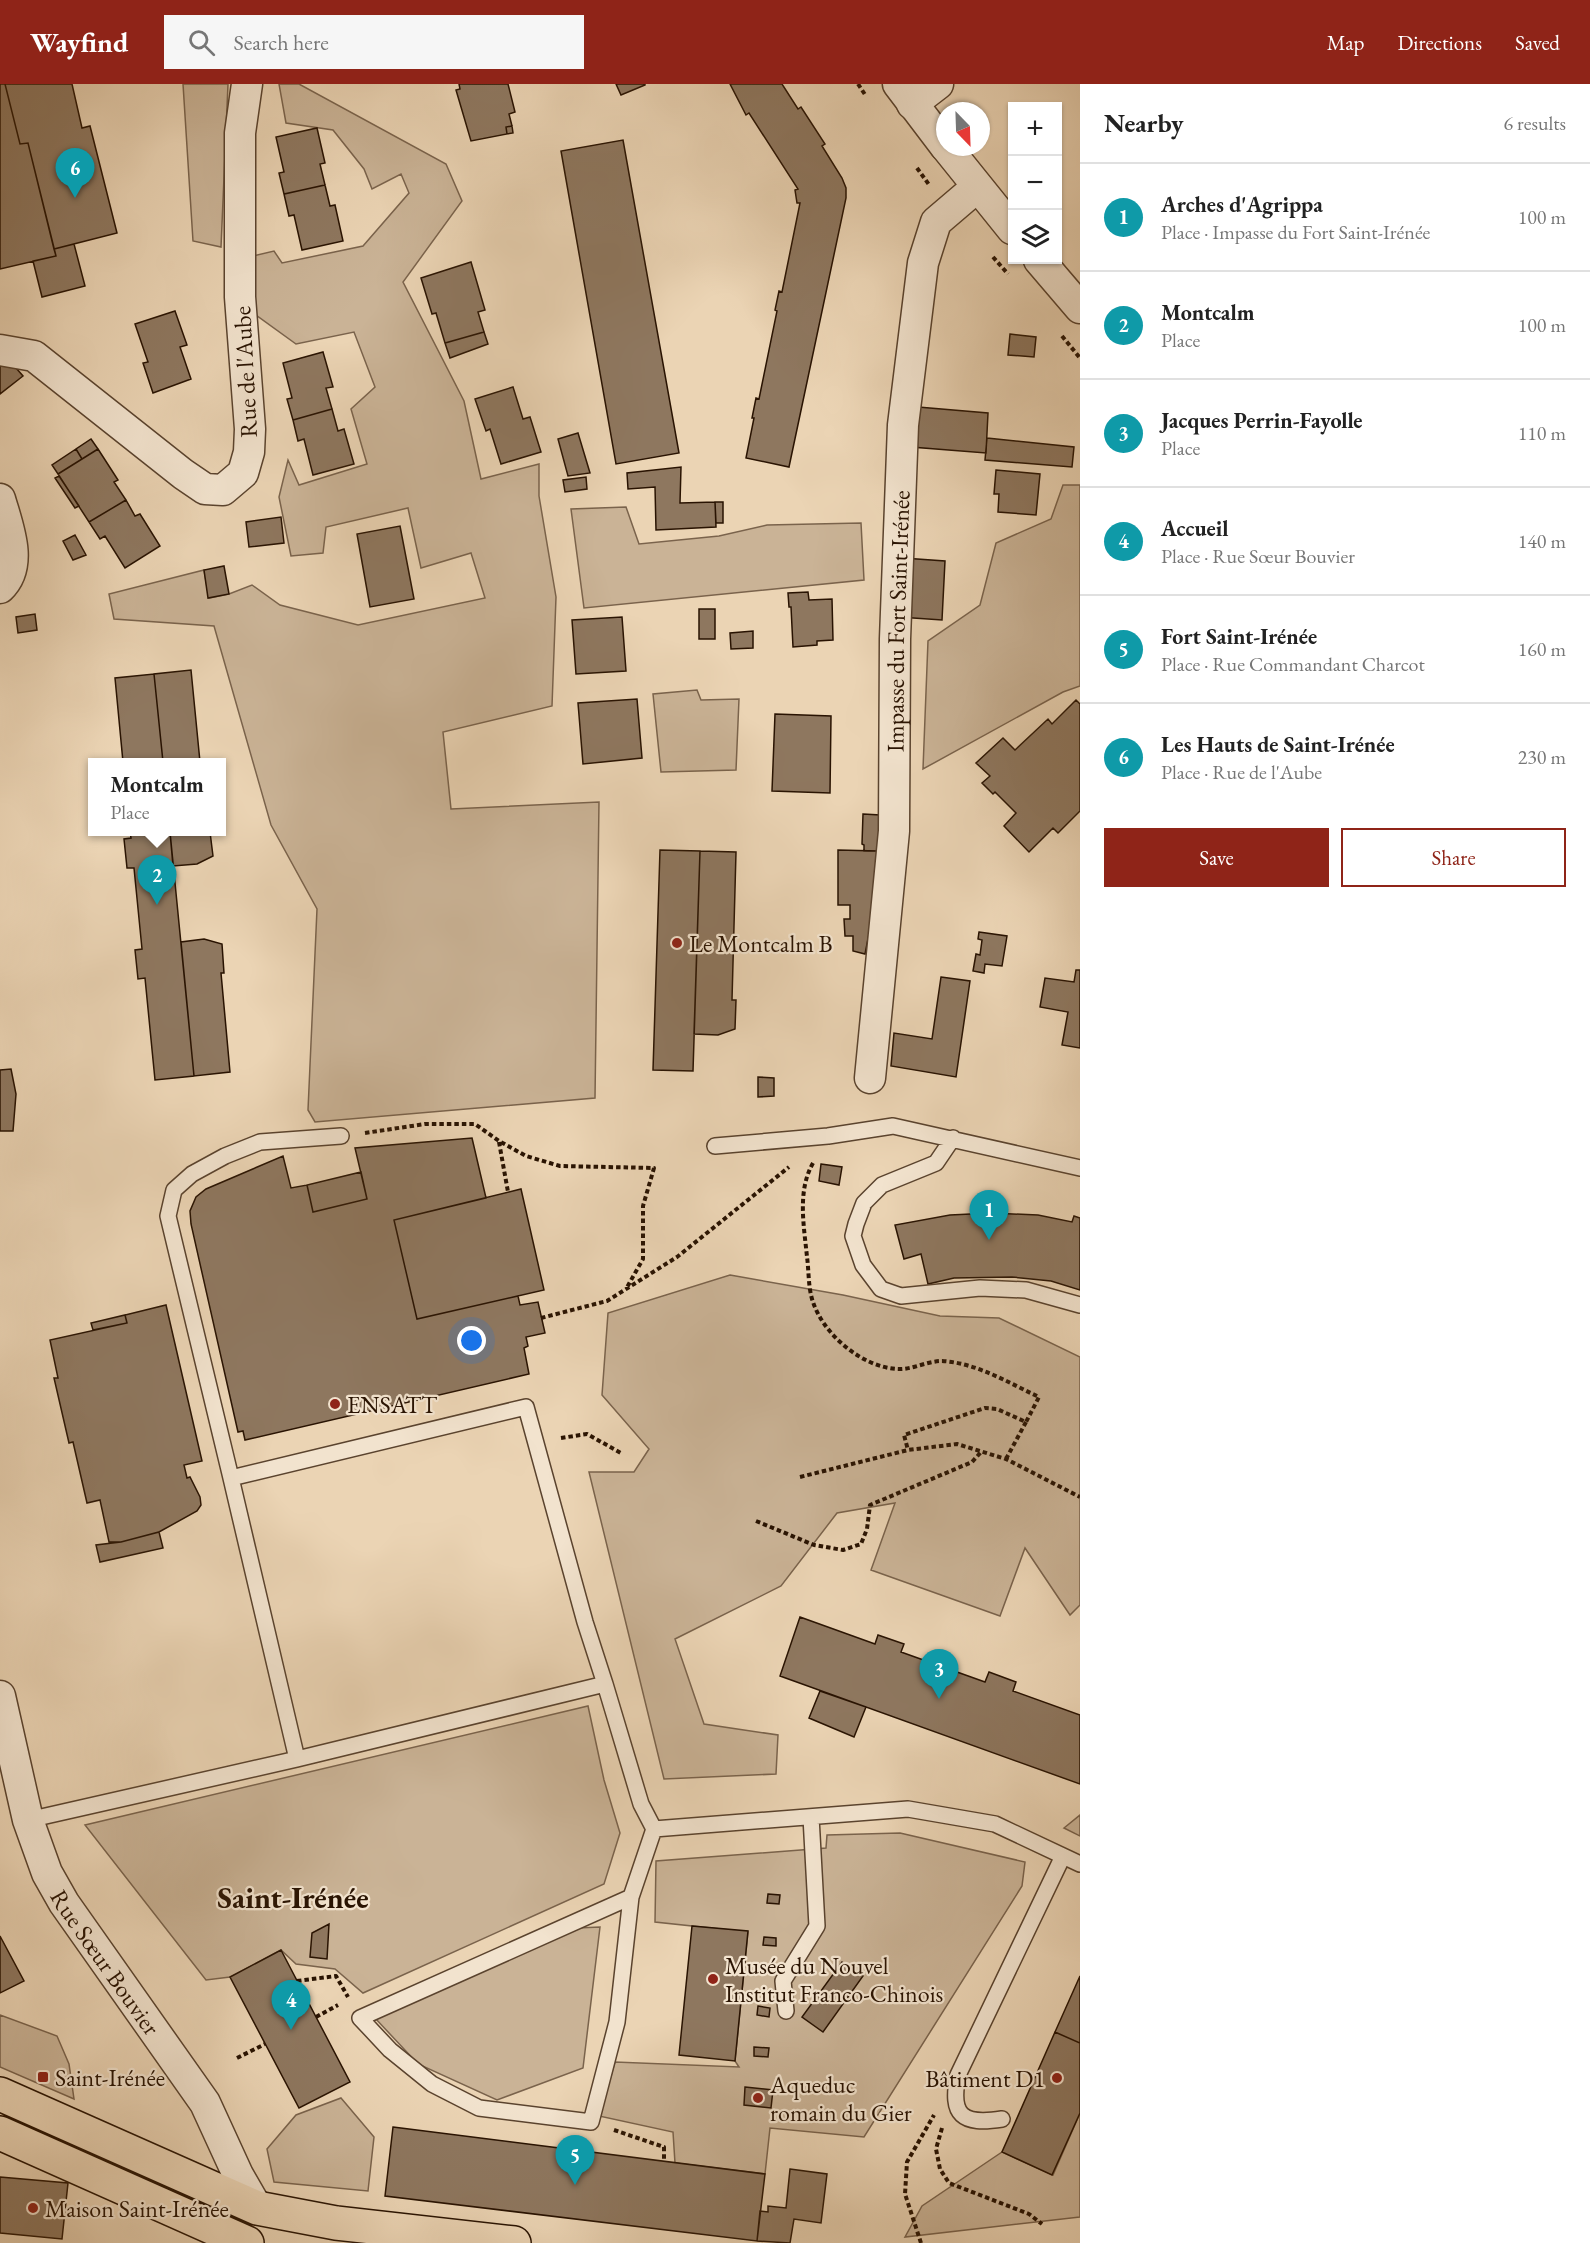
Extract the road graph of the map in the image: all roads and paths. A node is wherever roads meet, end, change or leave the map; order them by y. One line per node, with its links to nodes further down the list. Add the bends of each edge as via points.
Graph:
1 (247, 84): 9 (street, Rue de l'Aube, via 240,133 240,297 250,429 243,473 223,490 205,489 34,356)
2 (938, 84): 3 (street)
3 (905, 94): 4 (street)
4 (936, 135)
5 (954, 156): 6 (street)
6 (999, 204): 12 (street, Impasse du Fort Saint-Irénée, via 936,222 923,263 905,413 895,639 894,831)
7 (1042, 264): 8 (street)
8 (1080, 308)
9 (0, 350)
10 (0, 499): 11 (street, via 14,557 9,580)
11 (0, 588)
12 (870, 1078)
13 (341, 1136): 16 (path, via 425,1124 475,1124); 31 (lane, via 260,1142 225,1155 192,1174 174,1190 168,1216)
14 (828, 1137): 15 (lane, via 893,1126); 17 (lane); 20 (path, via 677,1257)
15 (953, 1138): 18 (lane); 21 (lane, via 936,1163 882,1185 864,1203 853,1236 863,1265 875,1281 881,1288 901,1296 980,1288 1026,1290)
16 (499, 1141): 19 (path); 20 (path, via 526,1156 560,1166 654,1167 643,1206 643,1259)
17 (715, 1146)
18 (1080, 1168)
19 (508, 1192)
20 (626, 1289): 22 (path, via 607,1301)
21 (1080, 1305)
22 (541, 1318)
23 (1039, 1397): 24 (path)
24 (1026, 1422): 26 (path, via 985,1408 904,1435); 29 (path)
25 (536, 1442): 28 (path, via 587,1434); 31 (lane, via 526,1407); 34 (lane)
26 (908, 1450): 27 (path, via 957,1444); 30 (path)
27 (983, 1451): 29 (path); 33 (path, via 972,1462 870,1505 861,1544 843,1550 814,1545)
28 (621, 1453)
29 (1006, 1459): 32 (path)
30 (800, 1477)
31 (231, 1478): 36 (lane)
32 (1080, 1497)
33 (756, 1521)
34 (605, 1684): 36 (lane); 39 (lane, via 641,1804)
35 (0, 1696): 38 (street, Rue Sœur Bouvier)
36 (297, 1759): 38 (lane)
37 (812, 1817): 39 (lane); 40 (lane, via 908,1809 994,1824); 44 (lane, via 817,1926 783,1981)
38 (28, 1820): 55 (street, Rue Sœur Bouvier, via 46,1873 205,2103)
39 (654, 1829): 42 (lane)
40 (1063, 1856): 41 (lane); 51 (lane, via 958,2075 954,2096 960,2114 983,2122)
41 (1080, 1864)
42 (631, 1897): 52 (lane, via 617,2022); 52 (lane, via 360,2018 390,2050 432,2084 479,2108)
43 (297, 1981): 45 (path, via 336,1976 349,1999)
44 (786, 2012)
45 (316, 2017)
46 (265, 2044): 47 (path)
47 (237, 2058)
48 (0, 2094): 55 (main road)
49 (932, 2116): 61 (path, via 907,2162 905,2194)
50 (944, 2117): 56 (path, via 936,2150 940,2169 949,2183 1029,2214)
51 (1002, 2119)
52 (591, 2122): 54 (path, via 664,2147)
53 (0, 2133): 58 (main road)
54 (664, 2161)
55 (257, 2208): 57 (main road); 59 (main road)
56 (1042, 2224)
57 (445, 2239): 60 (main road)
58 (247, 2243)
59 (266, 2243)
60 (514, 2243)
61 (921, 2243)

